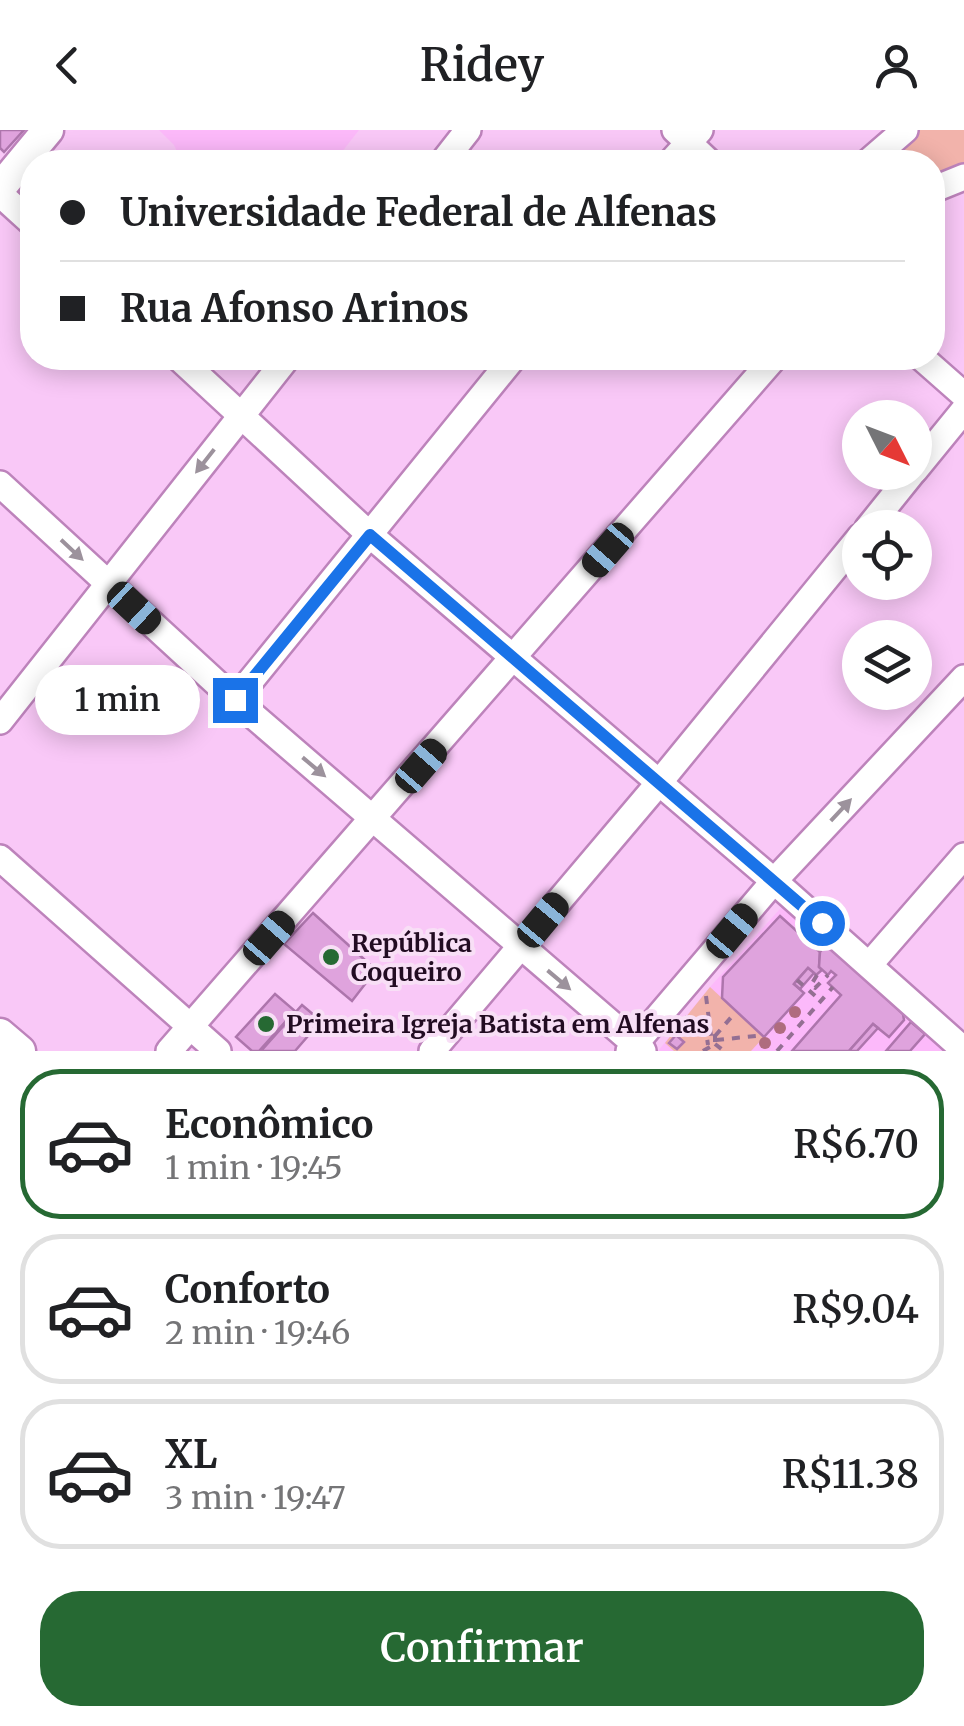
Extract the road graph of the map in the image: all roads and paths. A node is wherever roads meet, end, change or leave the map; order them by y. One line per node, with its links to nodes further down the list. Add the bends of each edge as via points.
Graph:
1 (48, 130): 4 (main road)
2 (468, 130): 5 (street)
3 (906, 130): 6 (street)
4 (32, 150)
5 (452, 150)
6 (882, 150)
7 (20, 166): 8 (main road)
8 (0, 191): 9 (street)
9 (20, 212)
10 (192, 370): 17 (street)
11 (277, 370): 17 (street)
12 (503, 370): 22 (street)
13 (764, 370): 25 (street)
14 (936, 370): 15 (street)
15 (964, 395)
16 (964, 410): 18 (street)
17 (241, 415): 22 (street); 24 (street, one-way to 24)
18 (932, 449)
19 (0, 484): 24 (street, one-way to 24)
20 (899, 490): 21 (street)
21 (883, 510)
22 (370, 535): 25 (street); 27 (street)
23 (842, 559): 29 (street)
24 (109, 584): 27 (street); 28 (street)
25 (513, 661): 29 (street); 30 (street)
26 (964, 678): 33 (street, one-way to 26)
27 (235, 700): 30 (street, one-way to 30)
28 (0, 721)
29 (658, 784): 33 (street); 34 (street)
30 (375, 819): 34 (street); 44 (street)
31 (964, 856): 35 (street)
32 (0, 858): 44 (street)
33 (774, 882): 35 (street); 42 (street)
34 (520, 948): 48 (street, one-way to 48); 53 (street)
35 (870, 964): 49 (street)
36 (817, 975): 37 (path, via 815,988)
37 (828, 975)
38 (797, 980): 41 (path)
39 (832, 987): 41 (path)
40 (706, 995): 47 (path)
41 (821, 1000): 56 (path)
42 (669, 1004): 47 (path); 48 (street)
43 (734, 1014): 47 (path)
44 (190, 1028): 51 (street); 52 (street)
45 (0, 1034): 50 (main road)
46 (756, 1036): 47 (path)
47 (712, 1042): 54 (path); 55 (path)
48 (636, 1048)
49 (964, 1050)
50 (20, 1051)
51 (169, 1051)
52 (218, 1051)
53 (432, 1051)
54 (704, 1051)
55 (724, 1051)
56 (778, 1051)

